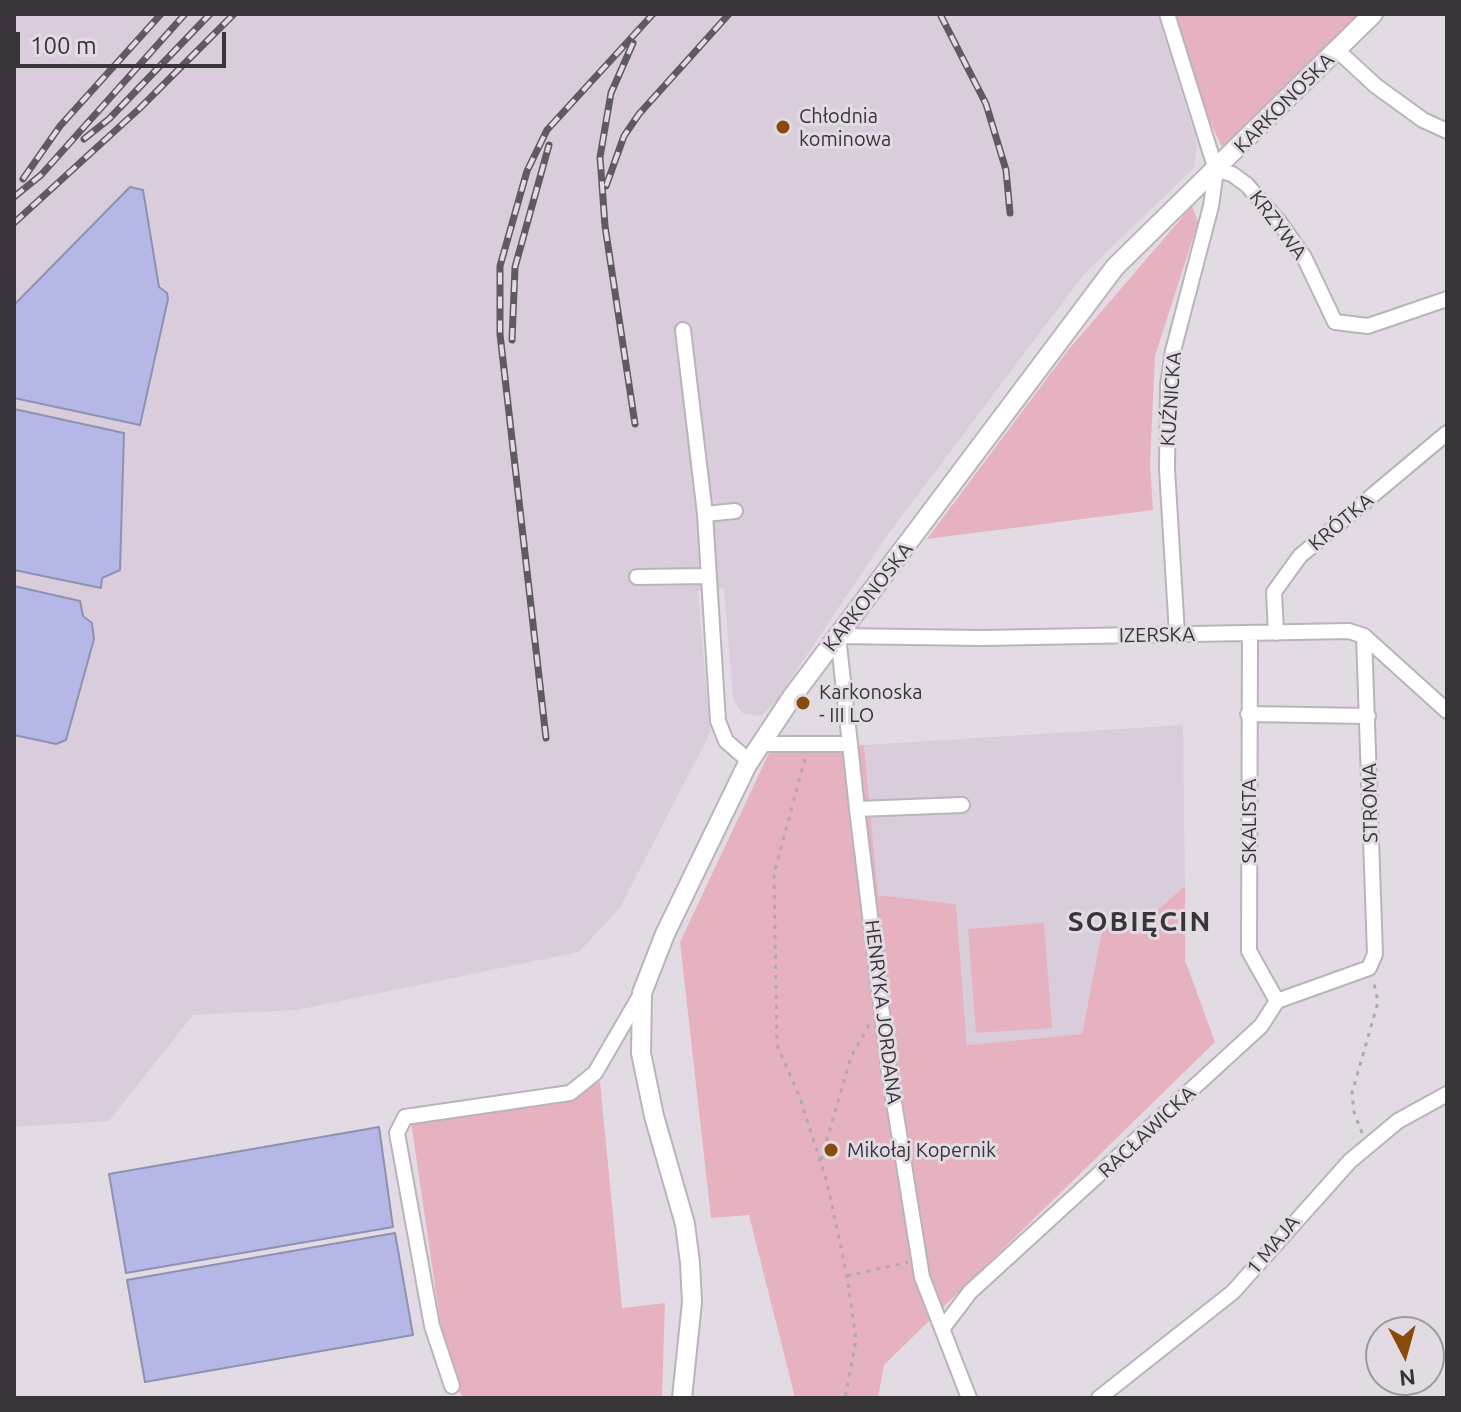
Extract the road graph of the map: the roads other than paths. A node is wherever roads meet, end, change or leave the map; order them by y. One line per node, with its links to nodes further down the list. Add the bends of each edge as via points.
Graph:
1 (1167, 14): 5 (street)
2 (1373, 14): 3 (main road, KARKONOSKA)
3 (1337, 50): 4 (street, via 1376,86); 5 (main road, KARKONOSKA)
4 (1447, 131)
5 (1216, 170): 6 (street, KRZYWA, via 1247,185 1280,223 1304,257 1335,322 1368,326); 14 (street, KUŹNICKA, via 1168,385 1167,469); 16 (main road, KARKONOSKA, via 1097,289)
6 (1447, 299)
7 (683, 330): 10 (street)
8 (1447, 433): 13 (street, KRÓTKA, via 1300,556 1274,592)
9 (735, 511): 10 (street)
10 (705, 514): 11 (street)
11 (707, 576): 12 (street); 23 (street, via 718,721 726,741)
12 (637, 577)
13 (1276, 633): 15 (street, IZERSKA); 17 (street, IZERSKA, via 1349,631)
14 (1177, 634): 15 (street, IZERSKA); 16 (street, IZERSKA)
15 (1250, 634): 19 (street, SKALISTA)
16 (838, 636): 21 (main road, KARKONOSKA); 22 (street, HENRYKA JORDANA)
17 (1364, 636): 18 (street); 20 (street, STROMA)
18 (1447, 711)
19 (1248, 714): 20 (street); 27 (street, SKALISTA, via 1249,951)
20 (1368, 716): 27 (street, STROMA, via 1375,954 1369,968)
21 (760, 744): 22 (street); 23 (main road, KARKONOSKA)
22 (850, 744): 25 (street, HENRYKA JORDANA)
23 (749, 761): 26 (main road, KARKONOSKA)
24 (962, 805): 25 (street)
25 (857, 809): 29 (street, HENRYKA JORDANA, via 920,1260)
26 (642, 993): 30 (street, via 595,1073 570,1093 405,1117 397,1133 432,1326); 32 (main road, KARKONOSKA, via 641,1053 690,1263 692,1302)
27 (1277, 1001): 29 (street, RACŁAWICKA, via 1261,1026 970,1292)
28 (1447, 1094): 31 (street, 1 MAJA, via 1398,1121 1350,1161 1233,1292)
29 (942, 1329): 33 (street, HENRYKA JORDANA)
30 (452, 1386)
31 (1106, 1395)
32 (682, 1398)
33 (969, 1398)

